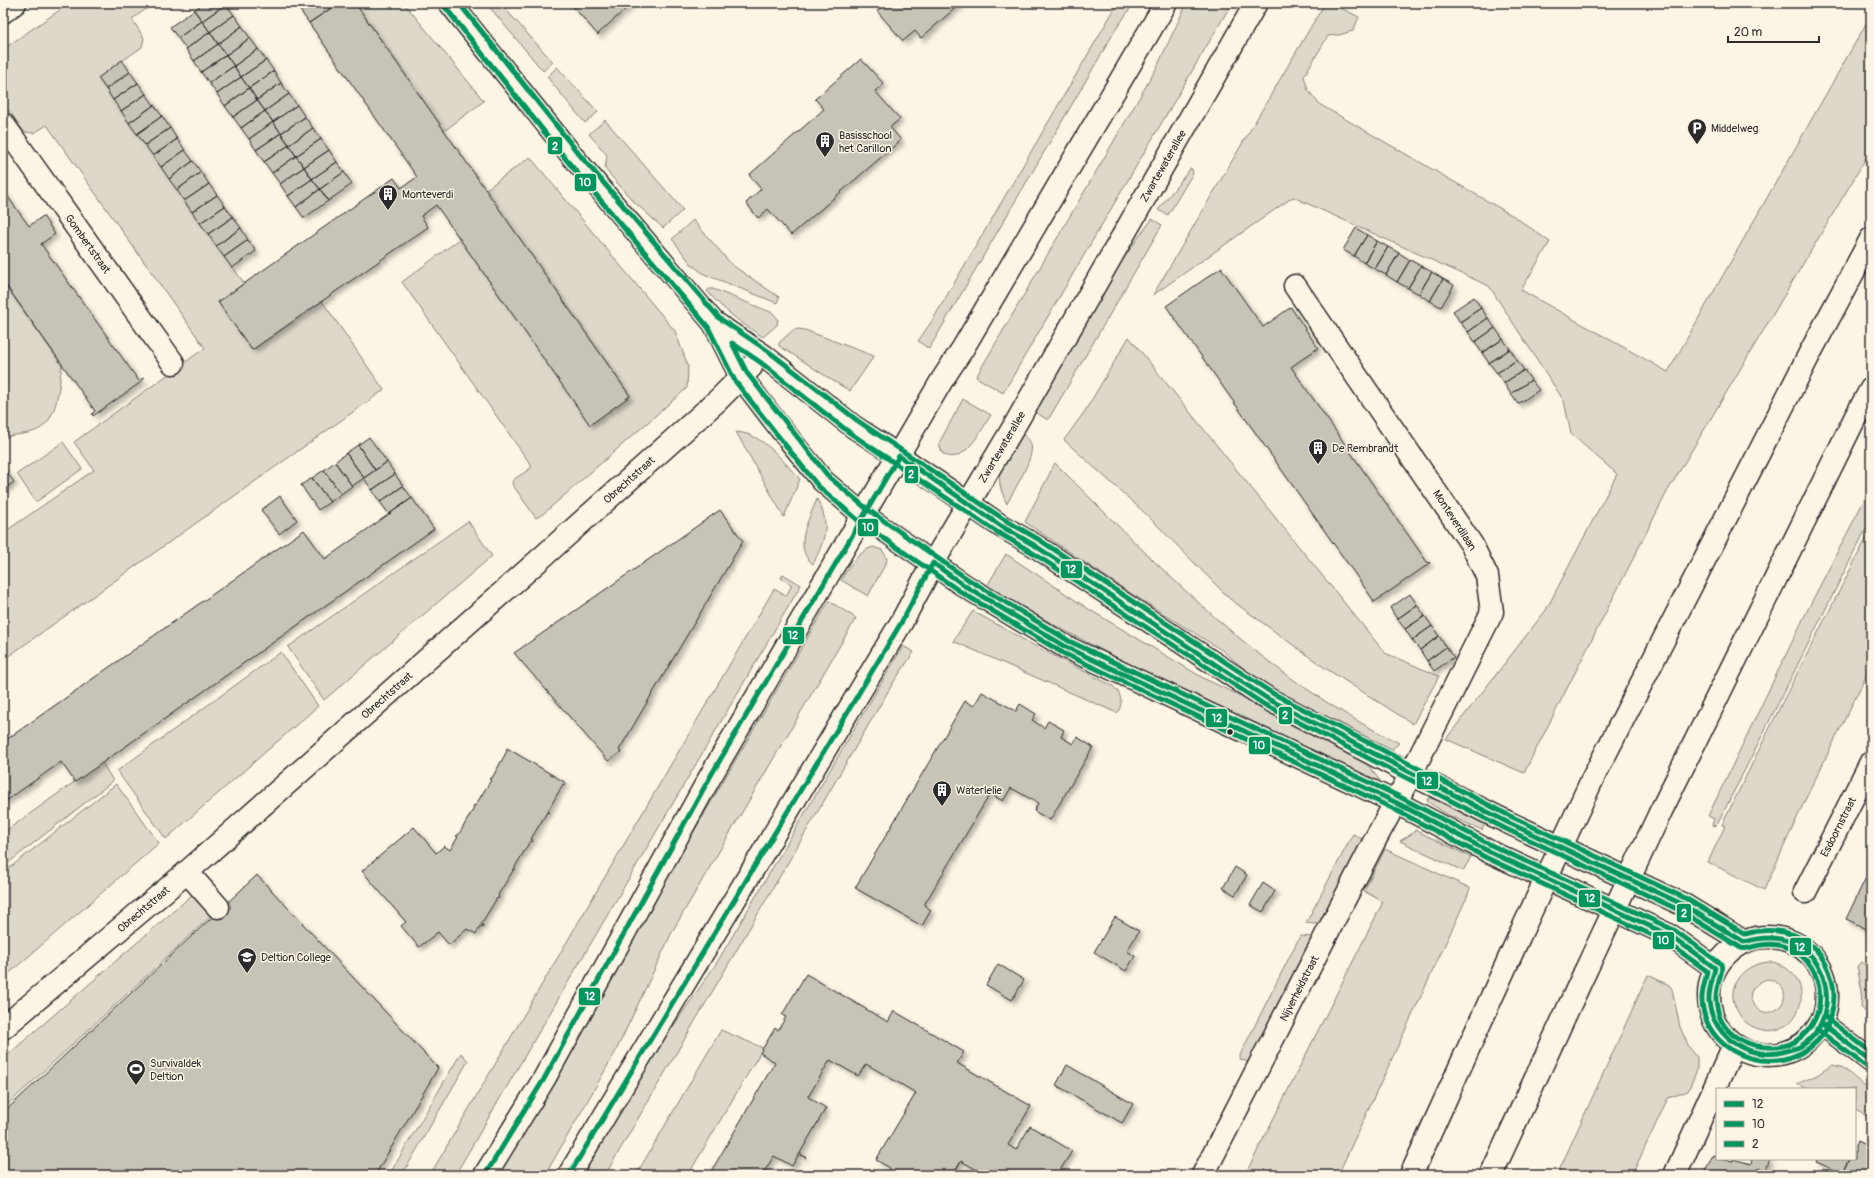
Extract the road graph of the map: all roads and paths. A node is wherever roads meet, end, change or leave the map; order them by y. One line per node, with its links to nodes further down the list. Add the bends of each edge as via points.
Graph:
1 (15, 3): 5 (main road)
2 (450, 3): 9 (main road, via 574,158)
3 (1166, 3): 14 (main road)
4 (1256, 3): 15 (main road, Zwartewaterallee)
5 (3, 12)
6 (3, 124): 11 (main road, Gombertstraat)
7 (1871, 239): 34 (main road, bridge, via 1592,780)
8 (1295, 286): 19 (main road, Monteverdilaan, via 1472,544 1487,576 1492,612)
9 (714, 323): 10 (main road); 12 (main road)
10 (764, 356): 12 (main road, Obrechtstraat); 14 (main road, via 854,428)
11 (173, 363)
12 (741, 377): 16 (main road, via 823,480); 21 (main road, Obrechtstraat)
13 (1871, 389): 30 (main road, bridge, via 1660,813)
14 (899, 456): 15 (main road); 16 (main road)
15 (970, 503): 17 (main road, Zwartewaterallee); 19 (main road, via 1001,526 1268,699)
16 (863, 515): 17 (main road); 31 (main road, via 710,777 544,1079)
17 (933, 563): 20 (main road, via 965,586 1066,647); 32 (main road, Zwartewaterallee, via 901,623)
18 (1871, 762): 22 (main road, Esdoornstraat)
19 (1411, 774): 20 (main road, Monteverdilaan); 24 (main road, via 1682,904)
20 (1395, 802): 25 (main road, via 1490,852 1671,936); 33 (main road, Nijverheidstraat)
21 (187, 872): 23 (main road); 27 (main road, Obrechtstraat)
22 (1805, 892)
23 (218, 907)
24 (1744, 942): 25 (main road, via 1723,958); 26 (main road, via 1763,937 1782,938 1800,946 1814,959 1824,976 1828,995)
25 (1715, 968): 28 (main road, via 1709,989 1710,1010 1719,1030)
26 (1821, 1023): 28 (main road, via 1807,1041 1777,1055 1755,1054); 29 (main road)
27 (3, 1028)
28 (1734, 1045): 37 (main road)
29 (1871, 1061)
30 (1506, 1143): 35 (main road); 36 (main road)
31 (485, 1175)
32 (569, 1175)
33 (1203, 1175)
34 (1411, 1175)
35 (1491, 1175)
36 (1496, 1175)
37 (1675, 1175)

